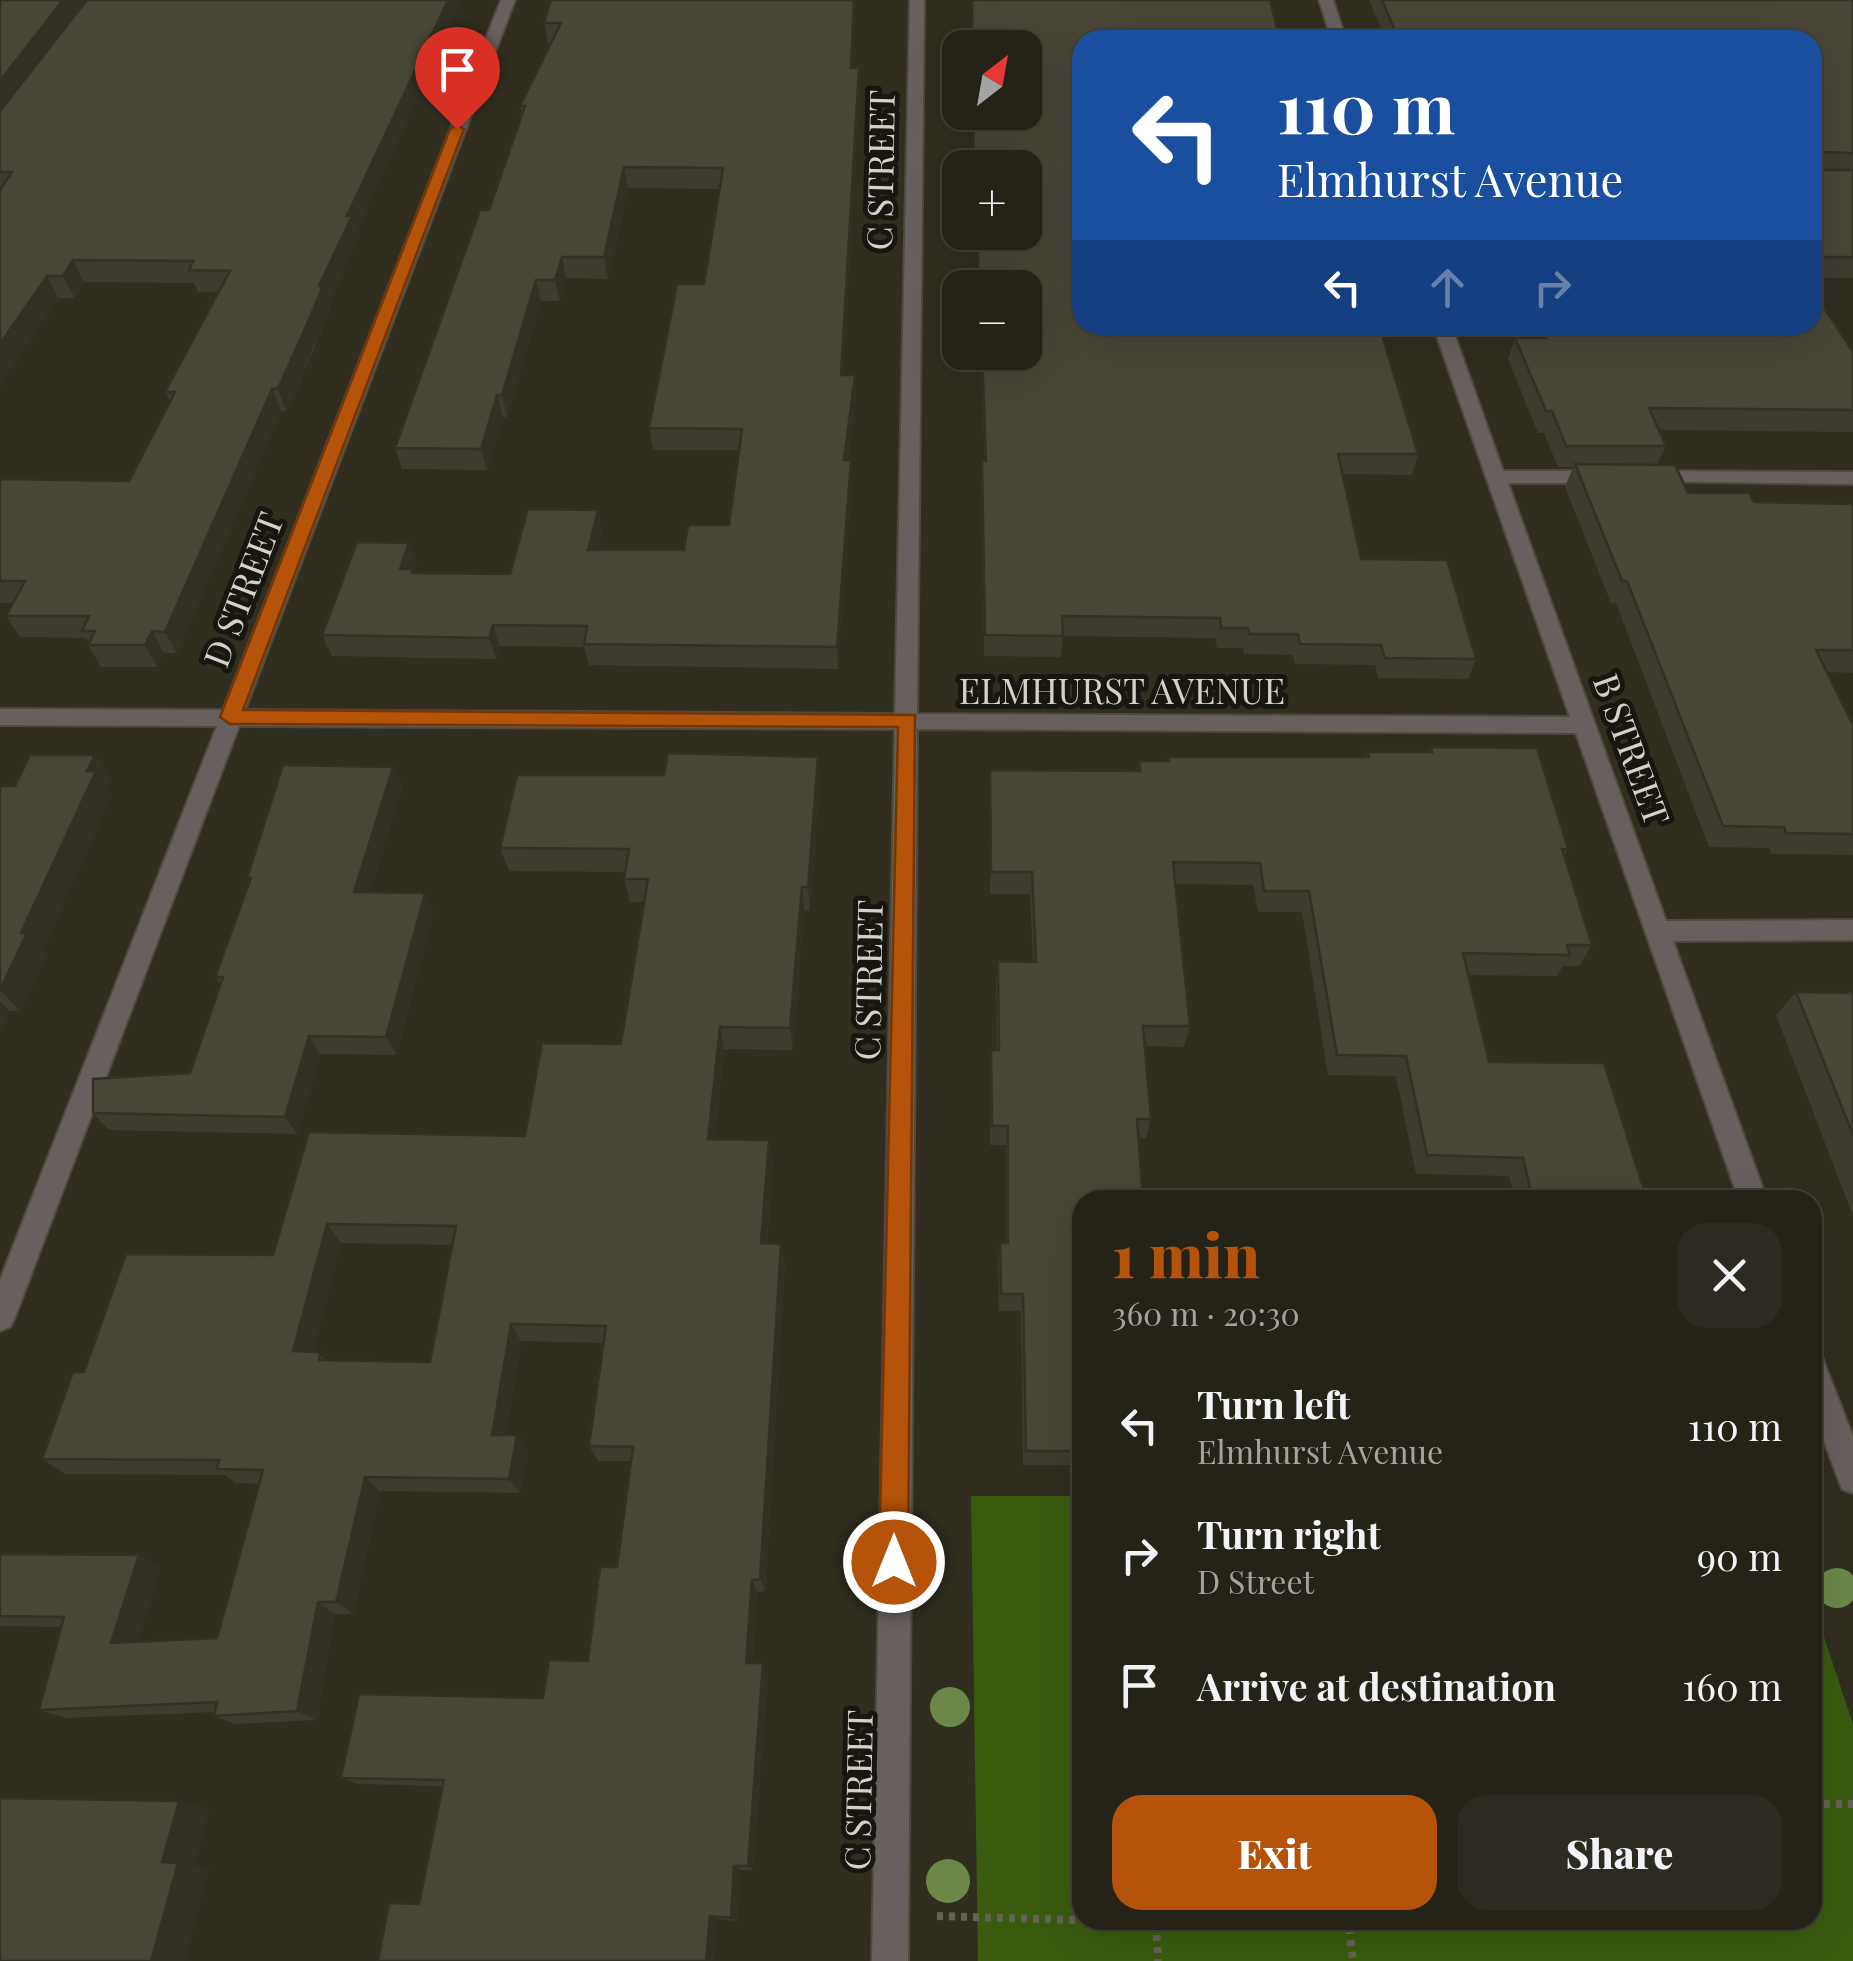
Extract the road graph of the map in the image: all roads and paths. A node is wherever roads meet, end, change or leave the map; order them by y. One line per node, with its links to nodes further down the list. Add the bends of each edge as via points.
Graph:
1 (508, 0): 9 (street, D STREET)
2 (917, 0): 10 (street, C STREET)
3 (1326, 0): 4 (street)
4 (1336, 30)
5 (1446, 335): 6 (street, B STREET)
6 (1496, 477): 7 (street); 11 (street, B STREET)
7 (1853, 478)
8 (0, 717): 9 (street, ELMHURST AVENUE)
9 (230, 717): 10 (street, ELMHURST AVENUE); 15 (street, D STREET)
10 (908, 720): 11 (street, ELMHURST AVENUE); 20 (street, C STREET)
11 (1584, 725): 13 (street, B STREET)
12 (1853, 930): 13 (street)
13 (1660, 931): 14 (street, B STREET)
14 (1750, 1190)
15 (0, 1317)
16 (1822, 1394): 17 (street)
17 (1853, 1478)
18 (1822, 1804): 19 (path)
19 (1853, 1804)
20 (890, 1915): 21 (path); 24 (street, C STREET)
21 (1072, 1920)
22 (1156, 1930): 25 (path)
23 (1349, 1930): 26 (path)
24 (890, 1961)
25 (1158, 1961)
26 (1353, 1961)

